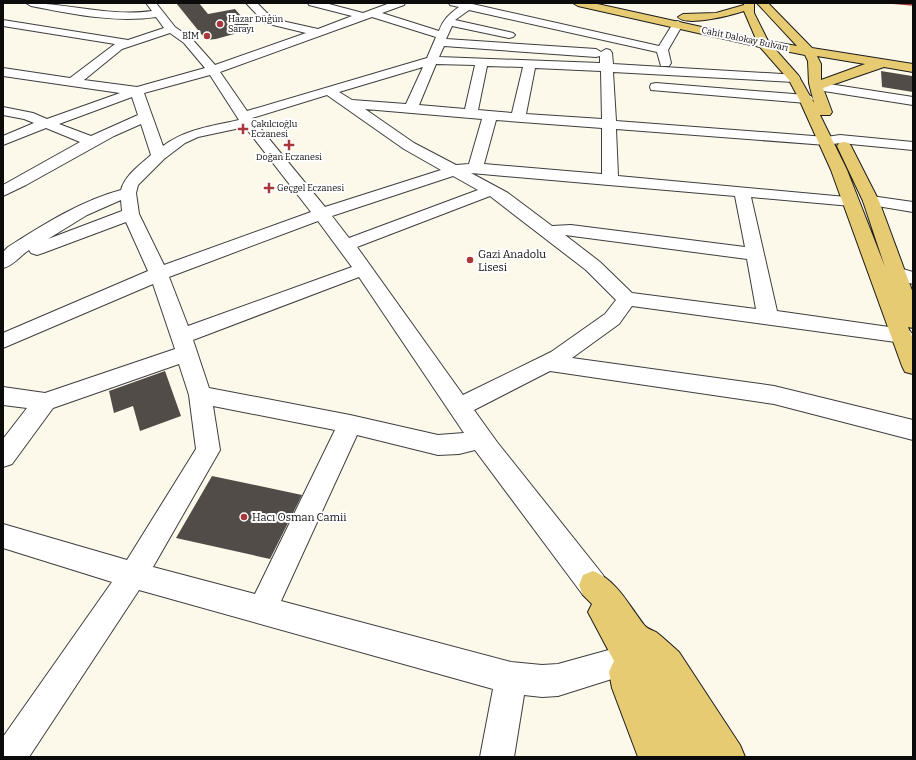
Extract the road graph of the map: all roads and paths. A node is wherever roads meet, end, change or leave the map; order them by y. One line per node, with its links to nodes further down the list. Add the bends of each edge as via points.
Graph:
1 (30, 3): 11 (street)
2 (151, 3): 14 (street)
3 (251, 3): 23 (street, via 270,21)
4 (313, 3): 16 (street)
5 (400, 3): 16 (street)
6 (454, 3): 13 (street)
7 (510, 3): 15 (street)
8 (578, 3): 17 (main road, Cahit Dalokay Bulvarı)
9 (608, 3): 17 (main road, Cahit Dalokay Bulvarı)
10 (762, 3): 25 (main road)
11 (56, 5): 14 (street, via 117,16 141,17)
12 (749, 5): 17 (main road, via 716,16); 27 (main road, via 749,12)
13 (468, 6): 15 (street); 19 (street)
14 (162, 8): 21 (street); 29 (street, via 184,30)
15 (496, 12): 18 (street)
16 (368, 14): 23 (street); 28 (street)
17 (678, 20): 22 (main road, Cahit Dalokay Bulvarı); 27 (main road, Cahit Dalokay Bulvarı); 34 (street)
18 (534, 21): 24 (street); 26 (street)
19 (448, 22): 24 (street); 28 (street)
20 (3, 23): 30 (street)
21 (171, 29): 29 (street); 30 (street)
22 (705, 30): 27 (main road, Cahit Dalokay Bulvarı); 40 (main road, via 747,46)
23 (318, 32): 44 (street)
24 (517, 32): 33 (street)
25 (794, 36): 27 (main road, Cahit Dalokay Bulvarı); 32 (main road)
26 (606, 37): 34 (street); 35 (street)
27 (761, 37): 32 (main road, Cahit Dalokay Bulvarı); 40 (main road)
28 (442, 39): 33 (street); 37 (street)
29 (188, 41): 44 (street)
30 (128, 43): 48 (street, via 118,47)
31 (838, 45): 36 (main road)
32 (812, 46): 41 (main road, Cahit Dalokay Bulvarı); 52 (main road, via 814,61)
33 (562, 49): 35 (street)
34 (662, 50): 46 (street)
35 (606, 53): 42 (street)
36 (913, 59)
37 (432, 60): 38 (street); 51 (street); 55 (street)
38 (482, 62): 39 (street); 57 (street)
39 (530, 64): 42 (street); 60 (street)
40 (783, 64): 47 (main road)
41 (891, 64): 43 (main road, Cahit Dalokay Bulvarı); 52 (main road, via 871,66)
42 (607, 67): 46 (street); 63 (street)
43 (913, 68)
44 (213, 70): 50 (street); 61 (street)
45 (3, 72): 48 (street)
46 (668, 72): 47 (street)
47 (794, 78): 52 (main road)
48 (74, 81): 50 (street)
49 (656, 87): 52 (street)
50 (136, 91): 59 (street); 62 (street)
51 (331, 92): 54 (street); 61 (street)
52 (811, 92): 53 (street); 64 (main road)
53 (913, 101)
54 (348, 104): 55 (street); 70 (street, via 409,146)
55 (412, 108): 57 (street)
56 (3, 111): 62 (street, via 28,116)
57 (470, 113): 58 (street)
58 (490, 115): 60 (street); 69 (street)
59 (146, 117): 66 (street); 68 (street)
60 (518, 117): 63 (street)
61 (247, 119): 68 (street, via 187,136); 80 (street)
62 (45, 124): 65 (street); 66 (street)
63 (608, 125): 64 (street); 71 (street)
64 (833, 140): 67 (street); 76 (main road); 77 (main road)
65 (3, 141)
66 (92, 142): 73 (street)
67 (913, 146)
68 (159, 156): 75 (street, via 137,176)
69 (476, 168): 70 (street); 71 (street)
70 (452, 170): 72 (street); 80 (street)
71 (610, 180): 74 (street)
72 (492, 190): 81 (street); 82 (street)
73 (3, 191)
74 (742, 191): 76 (street); 83 (street)
75 (128, 193): 79 (street); 84 (street, via 84,210 16,251)
76 (851, 201): 90 (main road)
77 (871, 201): 78 (street); 87 (main road)
78 (913, 207)
79 (132, 214): 84 (street); 86 (street)
80 (320, 214): 82 (street); 86 (street)
81 (550, 232): 83 (street, via 571,230); 88 (street, via 593,266)
82 (346, 245): 85 (street)
83 (755, 254): 89 (street)
84 (3, 262)
85 (364, 269): 92 (street); 98 (street)
86 (159, 274): 91 (street); 92 (street)
87 (905, 276): 90 (main road)
88 (626, 299): 89 (street); 93 (street, via 612,319)
89 (768, 317): 90 (street)
90 (908, 328): 94 (main road)
91 (3, 340)
92 (184, 344): 96 (street); 97 (street)
93 (548, 363): 98 (street); 100 (street, via 774,396)
94 (913, 366)
95 (3, 396): 97 (street)
96 (200, 396): 99 (street); 104 (street, via 208,450)
97 (44, 402): 102 (street)
98 (460, 408): 101 (street)
99 (350, 424): 101 (street, via 438,445 463,445); 106 (street)
100 (913, 430)
101 (480, 438): 105 (street)
102 (3, 457)
103 (3, 536): 104 (street)
104 (133, 575): 106 (street); 109 (street)
105 (593, 585): 107 (main road, via 600,606)
106 (262, 610): 108 (street)
107 (627, 647): 108 (street, via 558,680 534,681); 111 (main road, via 628,688); 112 (main road); 113 (main road); 114 (main road, via 655,650 668,664)
108 (511, 678): 110 (street)
109 (9, 757)
110 (497, 757)
111 (655, 757)
112 (678, 757)
113 (697, 757)
114 (728, 757)

